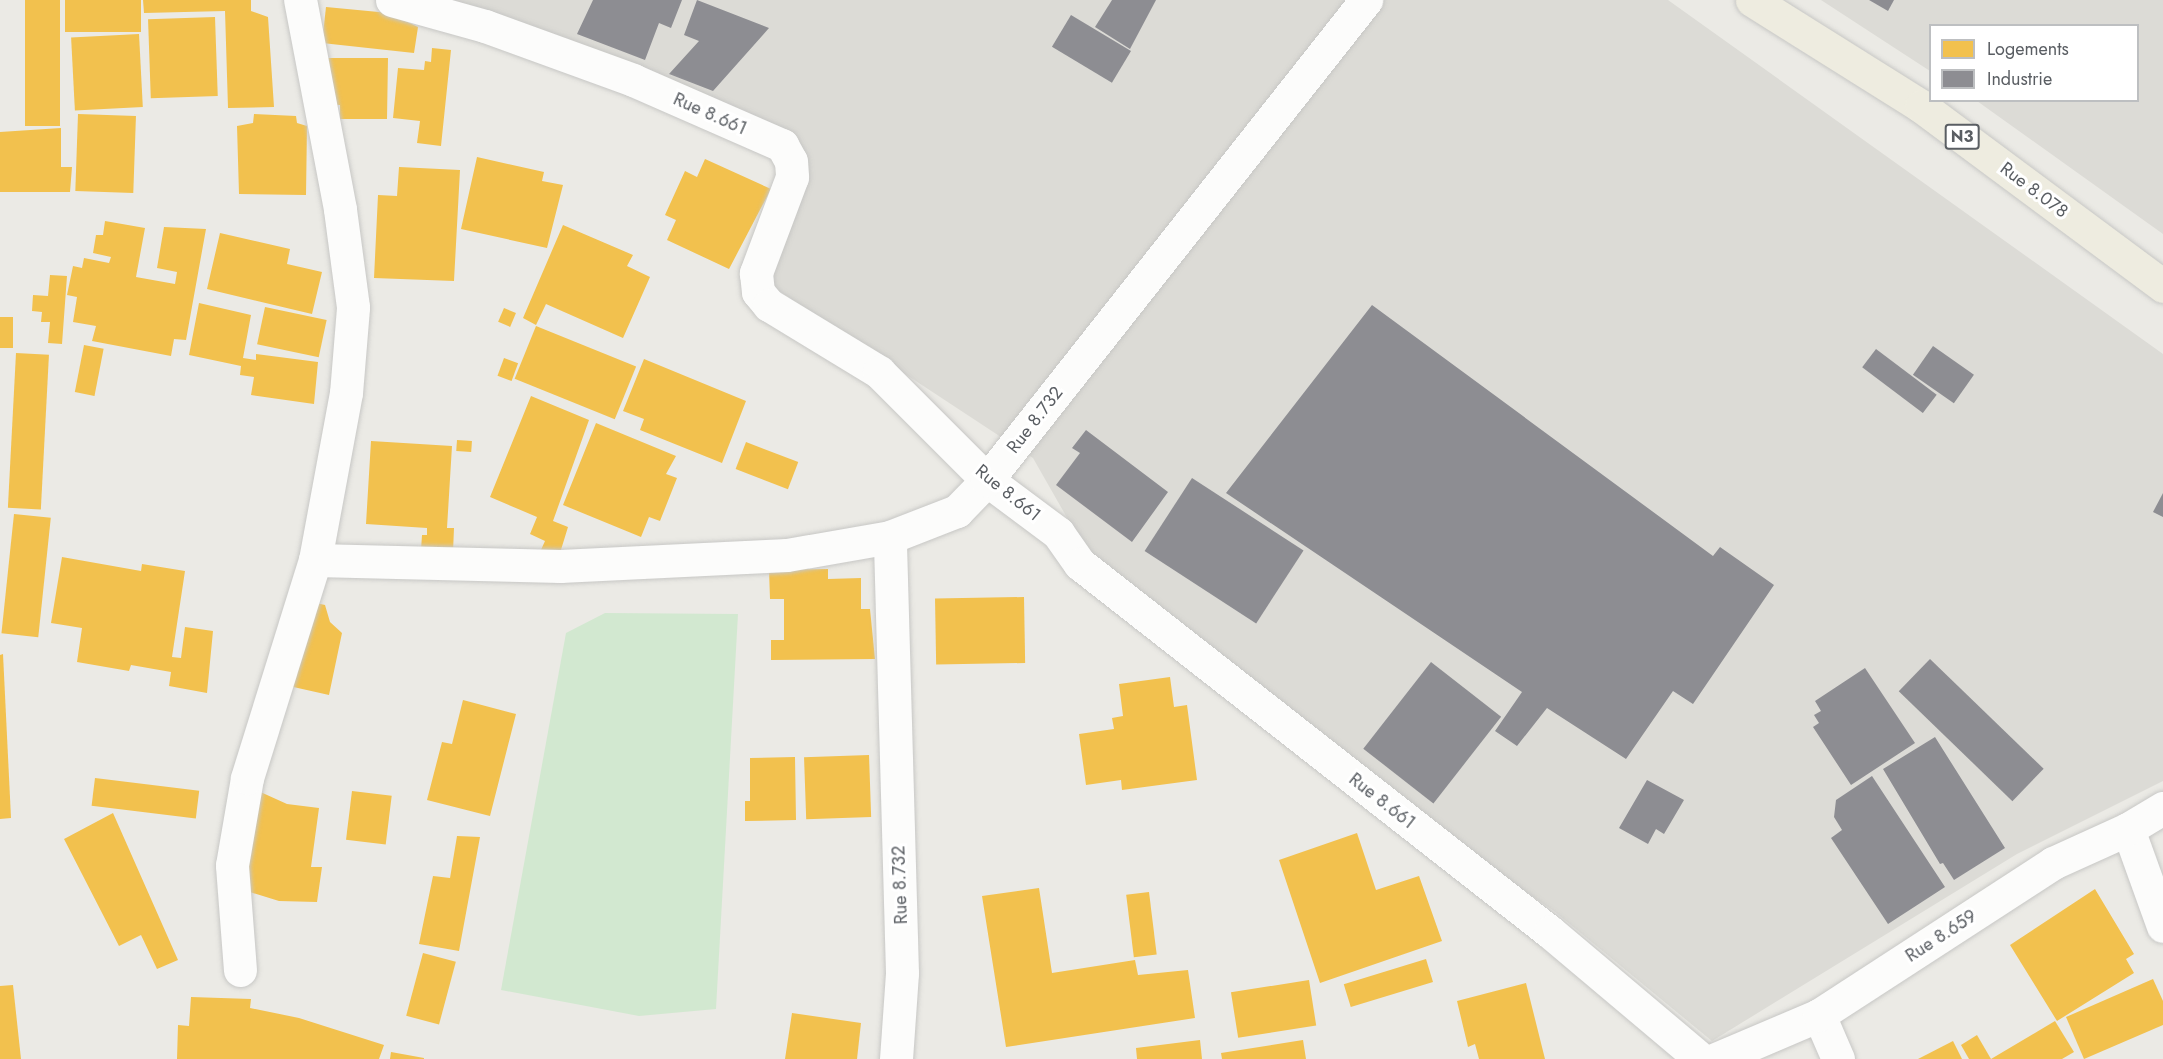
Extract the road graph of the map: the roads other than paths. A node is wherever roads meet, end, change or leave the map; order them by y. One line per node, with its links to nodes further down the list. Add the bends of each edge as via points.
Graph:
1 (300, 0): 8 (street, via 340,209 353,307 346,393)
2 (392, 0): 6 (street, Rue 8.661, via 485,26 633,80 782,145 791,161 792,177 756,273 758,292 769,305 879,372)
3 (1366, 0): 6 (street, Rue 8.732)
4 (1752, 0): 5 (highway, Rue 8.078 / N3, via 1921,106)
5 (2163, 286)
6 (987, 480): 7 (street, Rue 8.732, via 957,511); 15 (street, Rue 8.661, via 1058,533 1080,564 1550,932)
7 (890, 537): 8 (street, via 787,555 560,566); 14 (street, Rue 8.732, via 902,973)
8 (315, 560): 12 (street, via 247,778 232,866)
9 (2163, 808): 10 (street, Rue 8.659)
10 (2128, 829): 11 (street); 13 (street, Rue 8.659, via 2053,863)
11 (2163, 926)
12 (240, 970)
13 (1819, 1015): 16 (street, Rue 8.659); 17 (street)
14 (896, 1059)
15 (1701, 1059)
16 (1716, 1059)
17 (1838, 1059)

